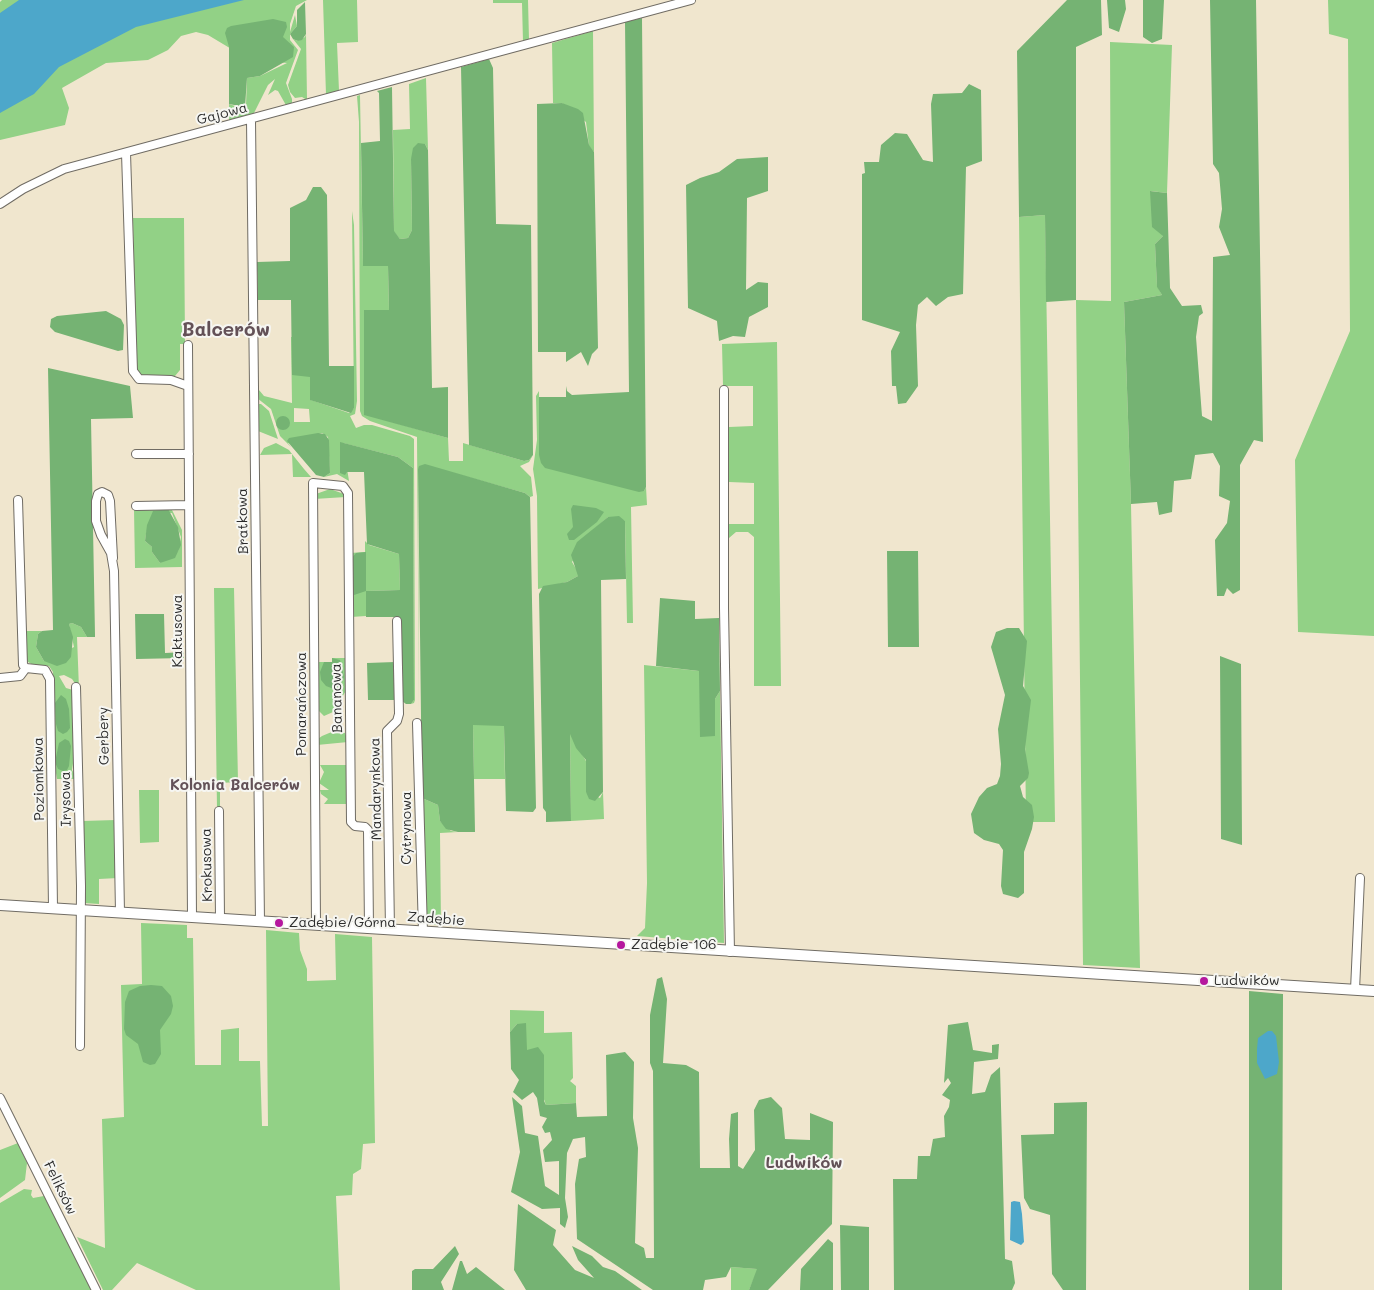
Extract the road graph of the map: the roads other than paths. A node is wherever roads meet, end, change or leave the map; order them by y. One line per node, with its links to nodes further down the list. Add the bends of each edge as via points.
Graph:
1 (691, 0): 2 (street, Gajowa)
2 (251, 120): 3 (street, Gajowa); 28 (street, Bratkowa)
3 (126, 153): 4 (street, Gajowa, via 64,169); 6 (street, via 133,371 139,379 170,380)
4 (0, 204)
5 (188, 345): 6 (street, Kaktusowa)
6 (188, 386): 9 (street, Kaktusowa)
7 (724, 390): 33 (street)
8 (136, 454): 9 (street)
9 (189, 454): 12 (street, Kaktusowa)
10 (313, 483): 29 (street, Pomarańczowa); 30 (street, Bananowa, via 343,486 348,493 351,822 368,830)
11 (18, 500): 16 (street, via 22,652)
12 (189, 505): 13 (street); 26 (street, Kaktusowa)
13 (136, 506)
14 (108, 541): 14 (street, Gerbery, via 98,529 96,514 98,496 102,492 110,499); 25 (street, Gerbery, via 113,556)
15 (397, 621): 31 (street, Mandarynkowa, via 399,714 387,731)
16 (26, 668): 17 (street, via 20,676); 23 (street, Poziomkowa, via 45,670 50,680)
17 (0, 678)
18 (76, 687): 24 (street, Irysowa)
19 (418, 723): 32 (street, Cytrynowa)
20 (218, 811): 27 (street, Krokusowa)
21 (1360, 878): 34 (street)
22 (0, 905): 23 (street, Zadębie)
23 (53, 908): 24 (street, Zadębie)
24 (80, 910): 25 (street, Zadębie); 36 (street)
25 (120, 913): 26 (street, Zadębie)
26 (192, 917): 27 (street, Zadębie)
27 (220, 919): 28 (street, Zadębie)
28 (260, 922): 29 (street, Zadębie)
29 (316, 925): 30 (street, Zadębie)
30 (369, 928): 31 (street, Zadębie)
31 (390, 930): 32 (street, Zadębie)
32 (423, 932): 33 (street, Zadębie)
33 (730, 952): 34 (street, Zadębie)
34 (1355, 990): 35 (street, Zadębie)
35 (1374, 991)
36 (80, 1046)
37 (0, 1098): 38 (street, Feliksów)
38 (96, 1290)

